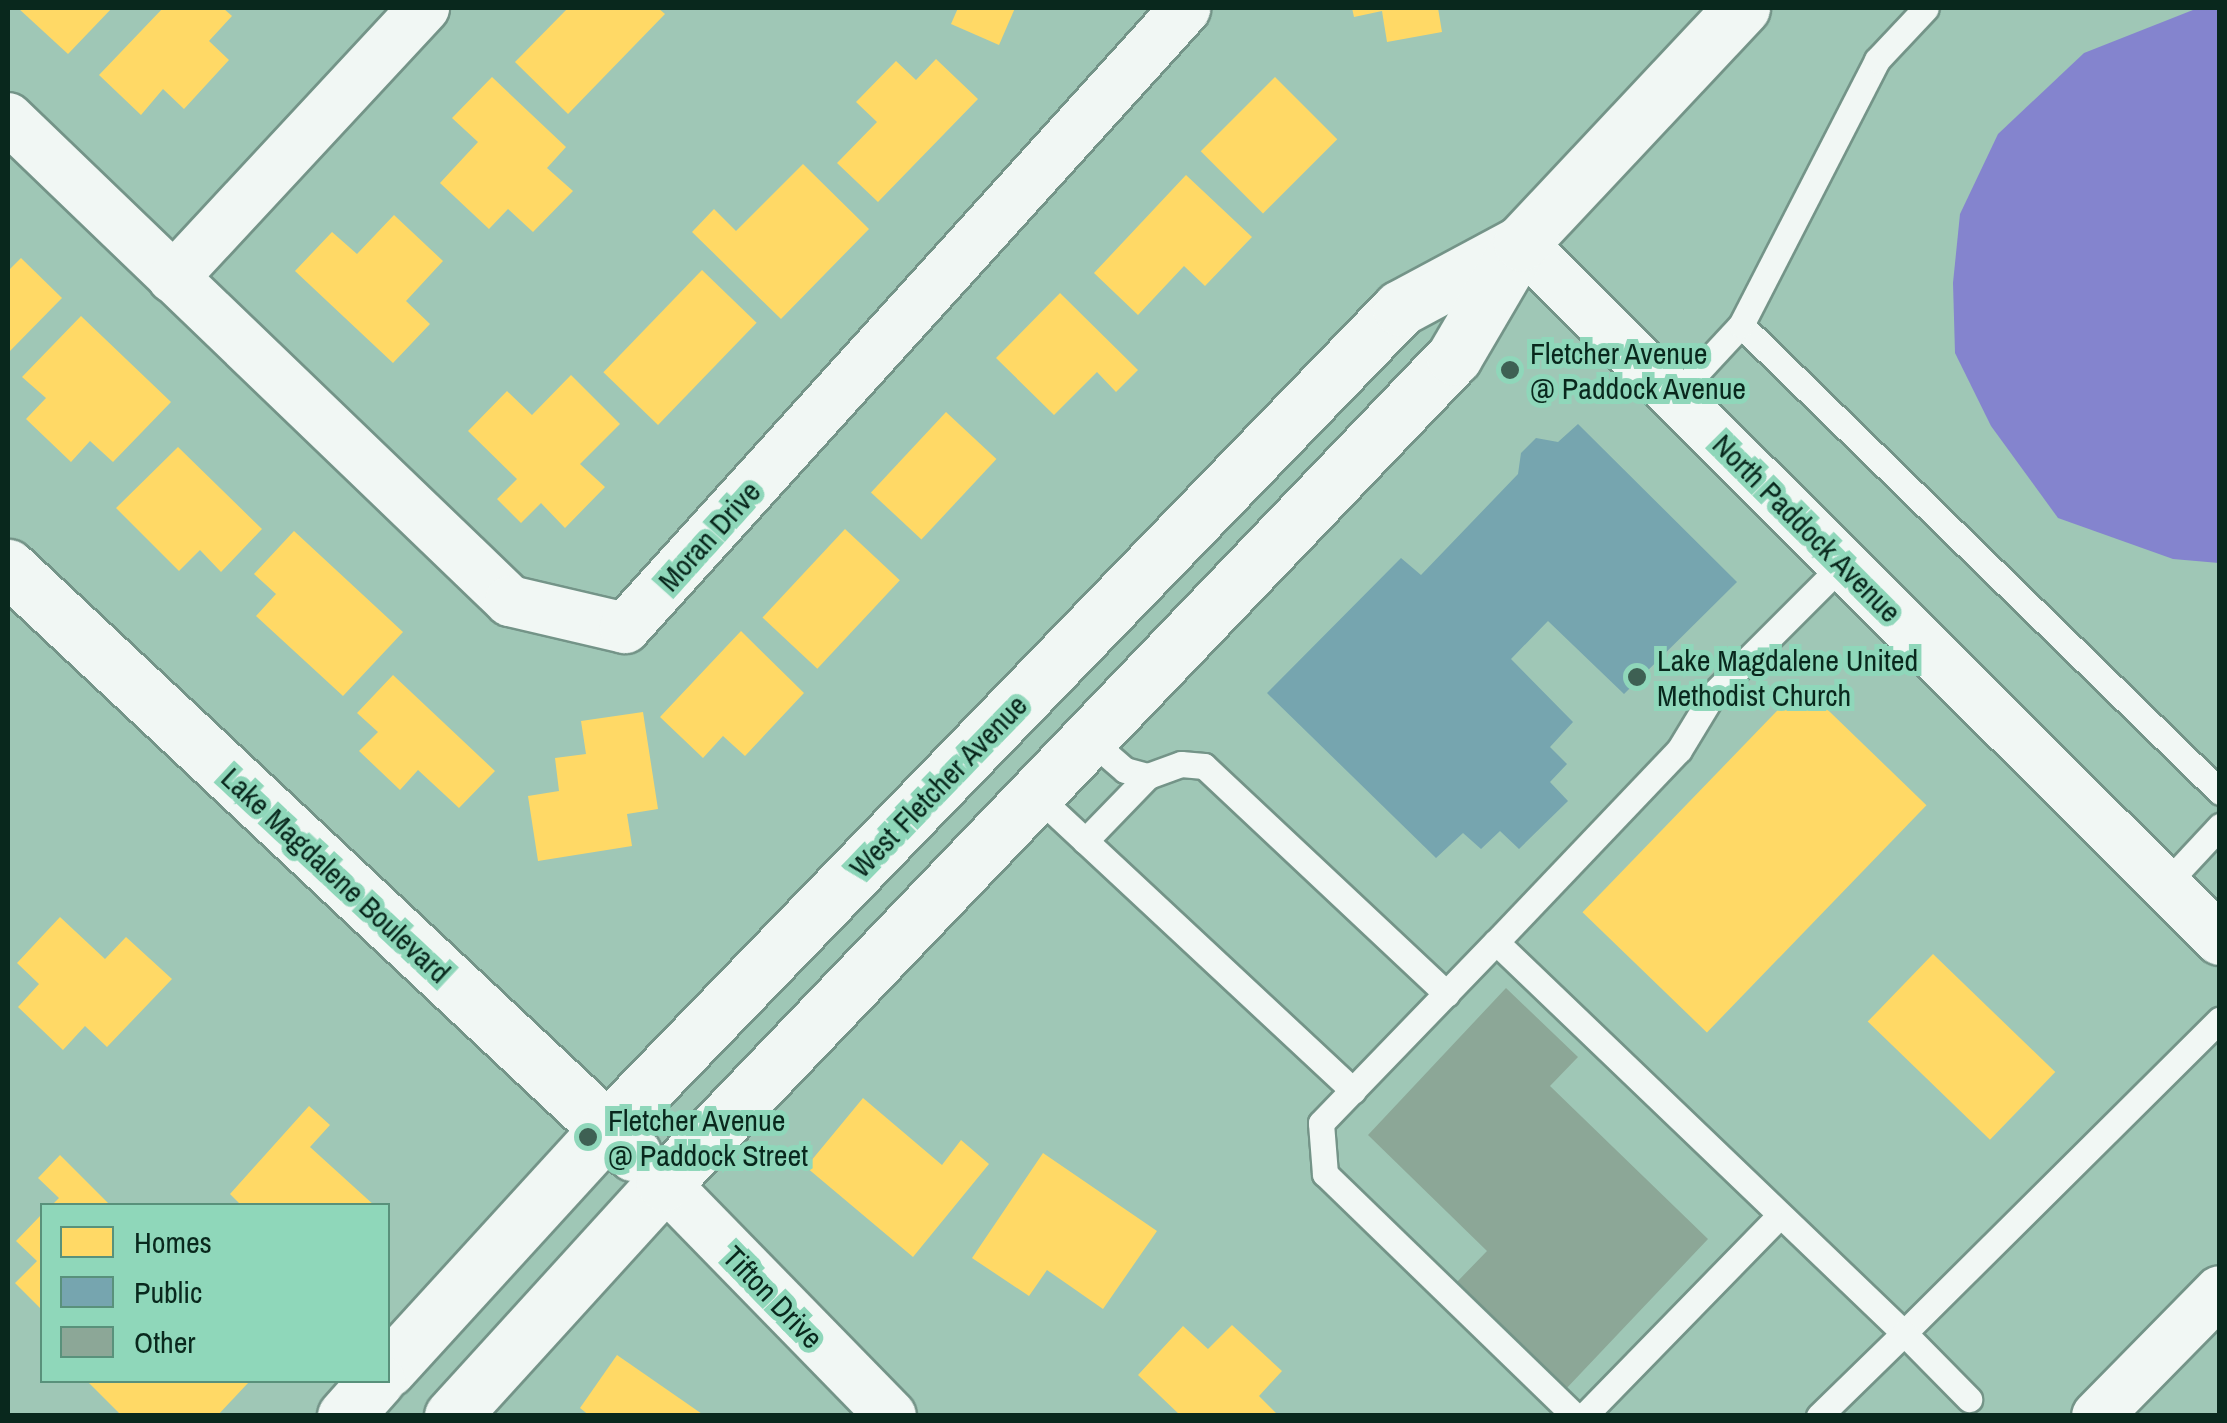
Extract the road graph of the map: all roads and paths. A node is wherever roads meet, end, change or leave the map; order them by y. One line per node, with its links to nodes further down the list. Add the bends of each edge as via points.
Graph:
1 (424, 8): 7 (street)
2 (1742, 8): 6 (main road, West Fletcher Avenue)
3 (1926, 8): 8 (lane, via 1878,60)
4 (1184, 10): 7 (street, Moran Drive, via 625,628 510,601)
5 (8, 118): 7 (street, Moran Drive)
6 (1521, 243): 9 (street, North Paddock Avenue); 12 (main road, West Fletcher Avenue, via 1454,357); 24 (main road, West Fletcher Avenue, via 1400,308)
7 (174, 278)
8 (1741, 325): 9 (lane); 14 (lane)
9 (1675, 396): 10 (street, North Paddock Avenue)
10 (1843, 564): 18 (street, North Paddock Avenue); 20 (lane, via 1713,694 1679,750)
11 (8, 567): 24 (main road, Lake Magdalene Boulevard)
12 (1088, 738): 13 (lane, via 1126,770); 15 (main road, West Fletcher Avenue)
13 (1148, 776): 17 (lane); 21 (lane, via 1181,764 1204,766)
14 (2220, 792)
15 (1035, 794): 17 (lane); 25 (main road, West Fletcher Avenue)
16 (2220, 826): 18 (lane)
17 (1085, 841): 23 (lane)
18 (2165, 885): 19 (street, North Paddock Avenue)
19 (2220, 940)
20 (1496, 942): 21 (lane); 26 (lane)
21 (1447, 994): 23 (lane)
22 (2220, 1020): 28 (lane)
23 (1353, 1092): 35 (lane, via 1322,1123 1325,1174)
24 (607, 1128): 25 (main road, Lake Magdalene Boulevard); 29 (main road, West Fletcher Avenue)
25 (664, 1183): 32 (street, Tifton Drive); 34 (main road, West Fletcher Avenue)
26 (1779, 1216): 28 (lane); 36 (lane)
27 (2220, 1291): 38 (street)
28 (1904, 1334): 31 (lane); 37 (lane)
29 (390, 1367)
30 (374, 1383): 33 (main road)
31 (1969, 1398)
32 (884, 1414)
33 (345, 1416)
34 (452, 1416)
35 (1575, 1416)
36 (1584, 1416)
37 (1819, 1416)
38 (2098, 1416)

